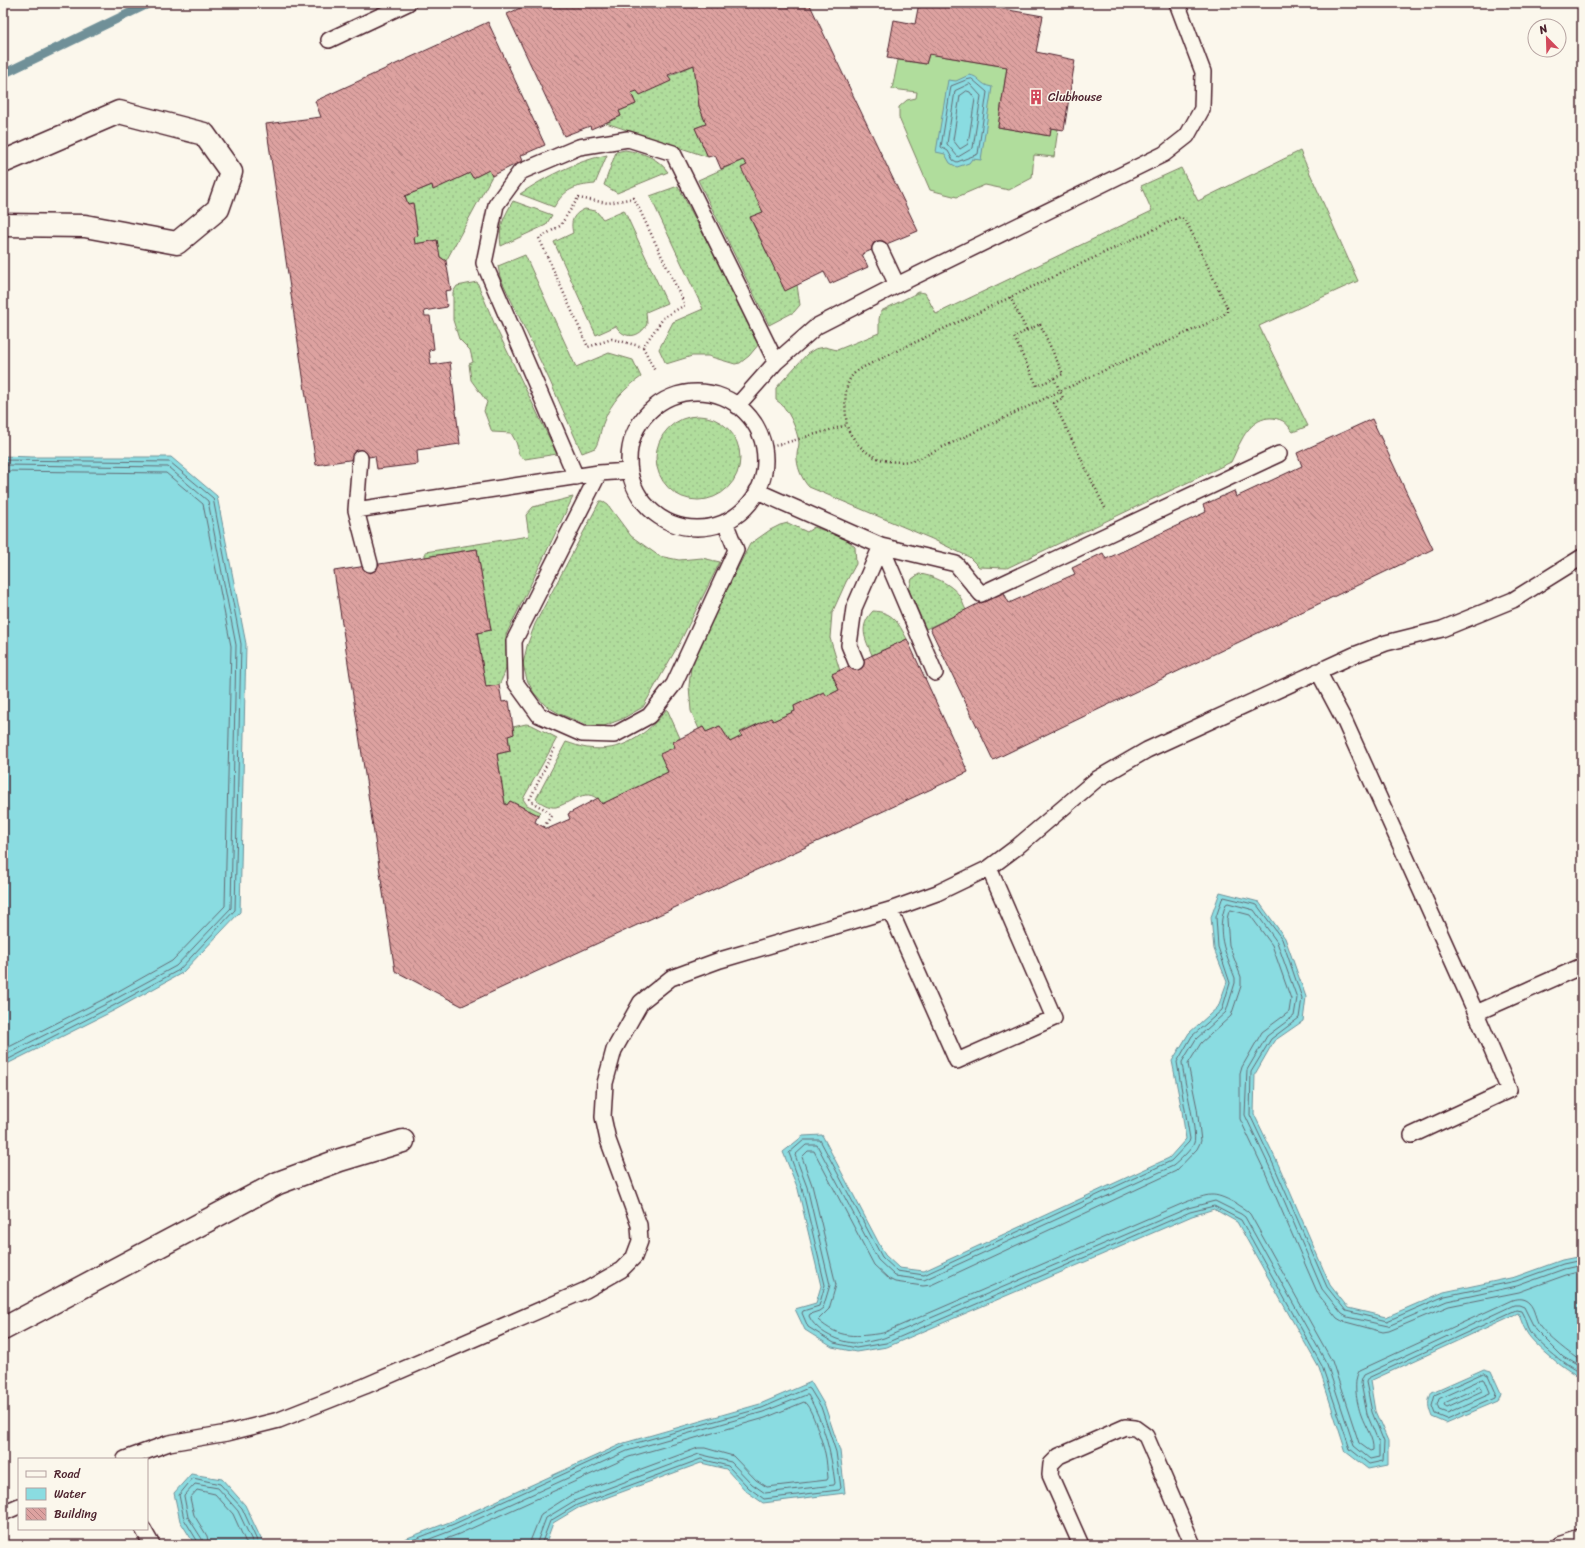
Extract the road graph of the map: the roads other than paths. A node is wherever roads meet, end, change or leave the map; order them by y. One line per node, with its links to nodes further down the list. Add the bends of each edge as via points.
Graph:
1 (408, 3): 3 (lane)
2 (1177, 3): 7 (lane, via 1204,72 1202,109 1187,136 1164,154)
3 (329, 40)
4 (3, 162): 5 (street, via 119,112 204,134 231,172 218,209 177,243 86,226)
5 (3, 225)
6 (880, 249): 7 (lane)
7 (897, 285): 8 (lane, via 818,326)
8 (776, 362): 9 (lane); 14 (lane, via 673,153 628,140 579,147 520,172 496,205 484,263)
9 (737, 406): 12 (lane, via 726,399 703,393 690,393 667,399 647,414 639,424 628,459); 15 (lane, via 750,418 759,433 764,449 762,477)
10 (1279, 454): 18 (lane, via 981,594 956,564)
11 (360, 458): 16 (lane)
12 (629, 471): 13 (lane); 17 (lane, via 634,488 644,504 657,516 672,524 690,528 708,527)
13 (600, 473): 14 (lane); 17 (lane, via 514,641 515,682 540,715 582,734 614,735 649,716 674,684 736,550)
14 (576, 477): 16 (lane)
15 (757, 491): 17 (lane, via 749,504); 18 (lane)
16 (356, 510): 20 (lane)
17 (725, 522)
18 (881, 546): 21 (lane, via 854,608 849,646); 23 (lane)
19 (1582, 557): 22 (lane, via 1513,600 1442,629 1354,654)
20 (370, 564)
21 (856, 662)
22 (1318, 671): 24 (lane, via 1147,750 1097,779); 27 (lane, via 1345,722)
23 (935, 673)
24 (989, 868): 25 (lane, via 937,893); 25 (lane, via 1054,1018 957,1061)
25 (890, 910): 31 (lane, via 720,960 671,978 641,1002 614,1050 605,1083 603,1117 608,1140 639,1225 640,1241 634,1257 621,1270 586,1290 366,1386 279,1420 227,1433 169,1443)
26 (1582, 966): 27 (lane)
27 (1476, 1013): 28 (lane, via 1509,1090)
28 (1412, 1135)
29 (403, 1141): 30 (street, via 340,1160 278,1183)
30 (3, 1329)
31 (128, 1458)
32 (18, 1506): 33 (lane)
33 (3, 1513)
34 (144, 1530): 36 (lane)
35 (1582, 1538): 39 (lane)
36 (152, 1545)
37 (1081, 1545): 38 (lane, via 1050,1475 1051,1464 1059,1456 1125,1427 1136,1428 1146,1436)
38 (1193, 1545)
39 (1560, 1545)

